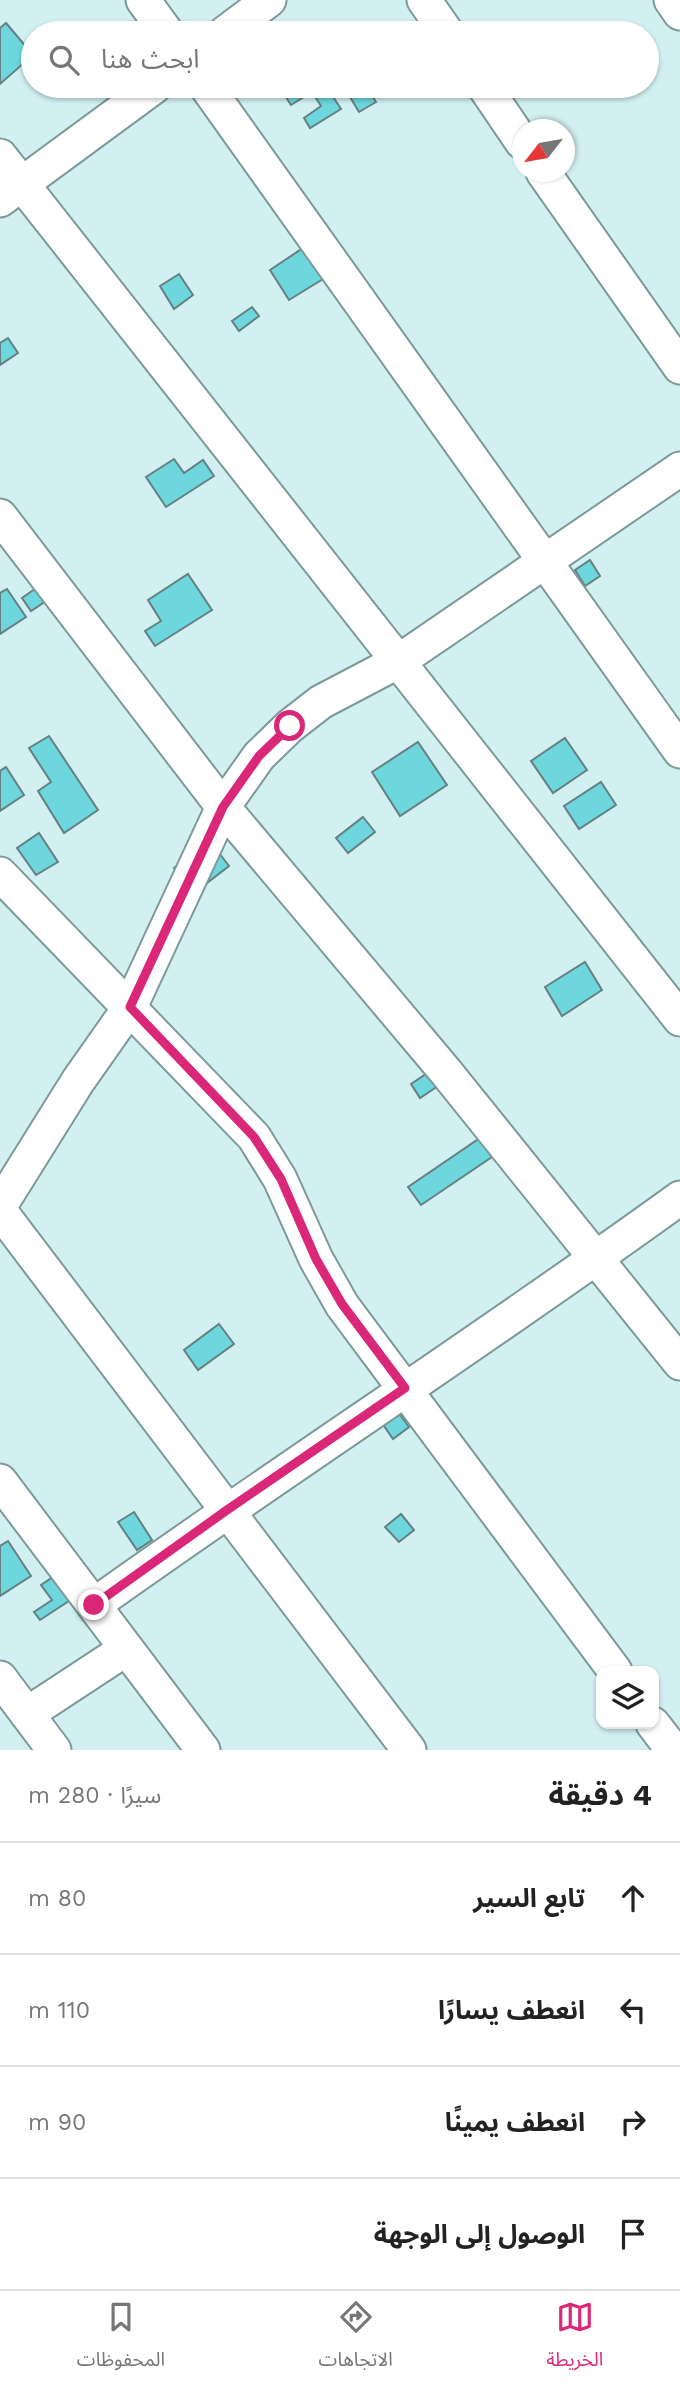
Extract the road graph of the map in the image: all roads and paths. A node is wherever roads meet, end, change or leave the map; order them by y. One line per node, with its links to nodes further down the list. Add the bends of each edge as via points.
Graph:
1 (143, 0): 6 (street)
2 (269, 0): 7 (street)
3 (424, 0): 8 (street)
4 (671, 0): 5 (street)
5 (680, 13)
6 (158, 21)
7 (241, 21)
8 (439, 21)
9 (139, 98): 15 (street)
10 (215, 98): 19 (street)
11 (492, 98): 12 (street)
12 (512, 126)
13 (0, 156): 15 (street)
14 (550, 182): 16 (street)
15 (11, 192): 20 (street)
16 (680, 367)
17 (680, 469): 19 (street)
18 (0, 516): 22 (street)
19 (544, 563): 20 (street); 21 (street)
20 (399, 661): 22 (street, via 320,702 290,726 259,756); 25 (street)
21 (680, 751)
22 (223, 807): 24 (street); 29 (street)
23 (0, 874): 24 (street)
24 (130, 1007): 27 (street); 31 (street, via 254,1137 281,1179 316,1259 342,1304)
25 (680, 1019)
26 (680, 1198): 29 (street)
27 (0, 1206)
28 (0, 1212): 33 (street)
29 (597, 1259): 30 (street); 31 (street)
30 (680, 1363)
31 (405, 1388): 33 (street); 36 (street)
32 (0, 1481): 34 (street)
33 (227, 1510): 34 (street); 42 (street)
34 (94, 1605): 35 (street)
35 (125, 1649): 38 (street); 41 (street)
36 (611, 1666)
37 (0, 1678): 38 (street)
38 (27, 1714): 40 (street)
39 (657, 1729): 43 (street)
40 (54, 1750)
41 (203, 1750)
42 (409, 1750)
43 (673, 1750)

